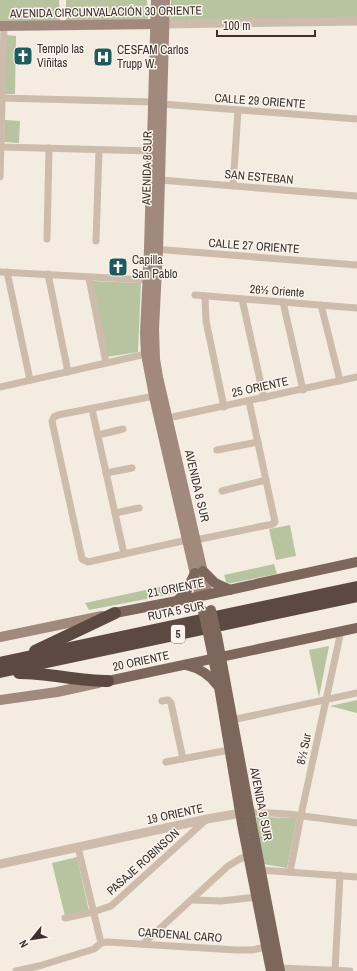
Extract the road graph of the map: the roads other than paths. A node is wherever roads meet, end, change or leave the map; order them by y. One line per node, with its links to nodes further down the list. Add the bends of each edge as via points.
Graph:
1 (156, 0): 4 (main road, AVENIDA 8 SUR)
2 (165, 0): 4 (main road, AVENIDA 8 SUR)
3 (357, 21): 4 (street, AVENIDA CIRCUNVALACIÓN 30 ORIENTE)
4 (160, 24): 5 (main road, AVENIDA CIRCUNVALACIÓN 30 ORIENTE); 8 (main road, AVENIDA 8 SUR)
5 (2, 26): 6 (street)
6 (1, 80): 7 (street)
7 (2, 98): 8 (street, CALLE 29 ORIENTE); 11 (street)
8 (157, 103): 9 (street, CALLE 29 ORIENTE); 15 (main road, AVENIDA 8 SUR); 18 (main road, AVENIDA 8 SUR)
9 (238, 110): 10 (street, CALLE 29 ORIENTE); 19 (street)
10 (357, 120)
11 (1, 125): 12 (street)
12 (1, 147): 13 (street); 16 (street)
13 (50, 148): 14 (street); 21 (street)
14 (99, 150): 15 (street); 22 (street)
15 (152, 151): 23 (main road, AVENIDA 8 SUR)
16 (0, 174): 17 (street)
17 (0, 177)
18 (160, 180): 19 (street, SAN ESTEBAN); 23 (main road, AVENIDA 8 SUR)
19 (233, 186): 20 (street, SAN ESTEBAN)
20 (357, 196)
21 (47, 239)
22 (96, 241)
23 (154, 249): 24 (street, CALLE 27 ORIENTE); 28 (main road, AVENIDA 8 SUR); 48 (main road, AVENIDA 8 SUR, via 154,344 158,378)
24 (357, 265)
25 (3, 272): 26 (street); 39 (street)
26 (48, 274): 27 (street); 37 (street)
27 (89, 278): 28 (street); 36 (street)
28 (147, 280): 35 (main road, AVENIDA 8 SUR)
29 (195, 295): 30 (street, 26½ Oriente)
30 (205, 296): 31 (street, 26½ Oriente); 46 (street, via 206,321)
31 (242, 299): 32 (street, 26½ Oriente); 44 (street)
32 (283, 302): 33 (street, 26½ Oriente); 42 (street)
33 (321, 305): 34 (street, 26½ Oriente); 40 (street)
34 (357, 308)
35 (146, 354): 36 (street); 43 (main road, AVENIDA 8 SUR)
36 (106, 363): 37 (street)
37 (68, 372): 39 (street)
38 (357, 378): 40 (street, 25 ORIENTE)
39 (30, 380): 41 (street)
40 (340, 381): 42 (street, 25 ORIENTE)
41 (0, 387)
42 (303, 390): 44 (street, 25 ORIENTE)
43 (154, 396): 47 (street); 59 (main road, AVENIDA 8 SUR)
44 (264, 398): 45 (street, 25 ORIENTE)
45 (249, 401): 46 (street, 25 ORIENTE); 51 (street)
46 (224, 406): 48 (street, 25 ORIENTE)
47 (92, 409): 50 (street); 60 (street, via 58,415 52,421 82,559 88,562)
48 (168, 418): 59 (main road, AVENIDA 8 SUR)
49 (123, 430): 50 (street)
50 (98, 435): 54 (street)
51 (258, 442): 52 (street); 55 (street)
52 (216, 450)
53 (132, 468): 54 (street)
54 (106, 473): 58 (street)
55 (266, 480): 56 (street); 59 (street, via 274,523)
56 (222, 491)
57 (140, 508): 58 (street)
58 (115, 513): 60 (street)
59 (191, 540): 60 (street); 62 (main road, AVENIDA 8 SUR)
60 (124, 554)
61 (357, 562): 64 (main road, 21 ORIENTE)
62 (199, 572): 64 (main road); 65 (main road, AVENIDA 8 SUR); 67 (main road, via 188,590)
63 (357, 587): 73 (highway, RUTA 5 SUR / 5)
64 (230, 590): 65 (main road, 21 ORIENTE)
65 (204, 595): 67 (main road, 21 ORIENTE); 72 (main road, AVENIDA 8 SUR, bridge)
66 (357, 596): 75 (highway, RUTA 5 SUR / 5)
67 (177, 601): 68 (main road, 21 ORIENTE)
68 (115, 613): 71 (main road, 21 ORIENTE); 73 (highway)
69 (357, 628): 70 (main road, 20 ORIENTE)
70 (341, 631): 72 (main road, 20 ORIENTE); 80 (street, 8½ Sur)
71 (0, 637)
72 (217, 658): 74 (main road, 20 ORIENTE); 77 (main road, AVENIDA 8 SUR); 82 (main road, AVENIDA 8 SUR)
73 (3, 662)
74 (186, 664): 76 (main road, 20 ORIENTE); 77 (main road, via 210,676)
75 (0, 672): 76 (highway, via 40,673)
76 (108, 681): 79 (main road, 20 ORIENTE)
77 (219, 687): 83 (main road, AVENIDA 8 SUR)
78 (357, 693): 80 (street)
79 (0, 700)
80 (326, 700): 82 (street); 87 (street, 8½ Sur)
81 (162, 701): 84 (street, via 168,700 171,703)
82 (232, 720): 86 (main road, AVENIDA 8 SUR)
83 (229, 750): 84 (street); 86 (main road, AVENIDA 8 SUR)
84 (183, 759): 85 (street)
85 (166, 762)
86 (245, 812): 87 (street, 19 ORIENTE); 88 (street, 19 ORIENTE); 91 (main road, AVENIDA 8 SUR); 93 (main road, AVENIDA 8 SUR)
87 (301, 815): 89 (street, 19 ORIENTE); 94 (street, 8½ Sur)
88 (207, 819): 90 (street, 19 ORIENTE); 99 (street, PASAJE ROBINSON, via 111,906)
89 (357, 823)
90 (78, 847): 92 (street, 19 ORIENTE); 99 (street)
91 (248, 855): 97 (main road, AVENIDA 8 SUR); 98 (street, via 228,866)
92 (0, 864)
93 (260, 870): 94 (street); 105 (main road, AVENIDA 8 SUR)
94 (290, 872): 95 (street)
95 (340, 875): 96 (street); 107 (street)
96 (357, 876)
97 (256, 897): 98 (street, via 221,901); 103 (main road, AVENIDA 8 SUR)
98 (193, 900): 102 (street)
99 (94, 912): 100 (street, PASAJE ROBINSON); 101 (street)
100 (65, 918)
101 (101, 943): 102 (street, CARDENAL CARO); 104 (street, via 94,949)
102 (143, 944): 103 (street, CARDENAL CARO, via 236,950)
103 (266, 947): 105 (main road, AVENIDA 8 SUR)
104 (39, 968): 106 (street)
105 (277, 970): 107 (street)
106 (16, 971)
107 (335, 971): 108 (street)
108 (350, 971)

